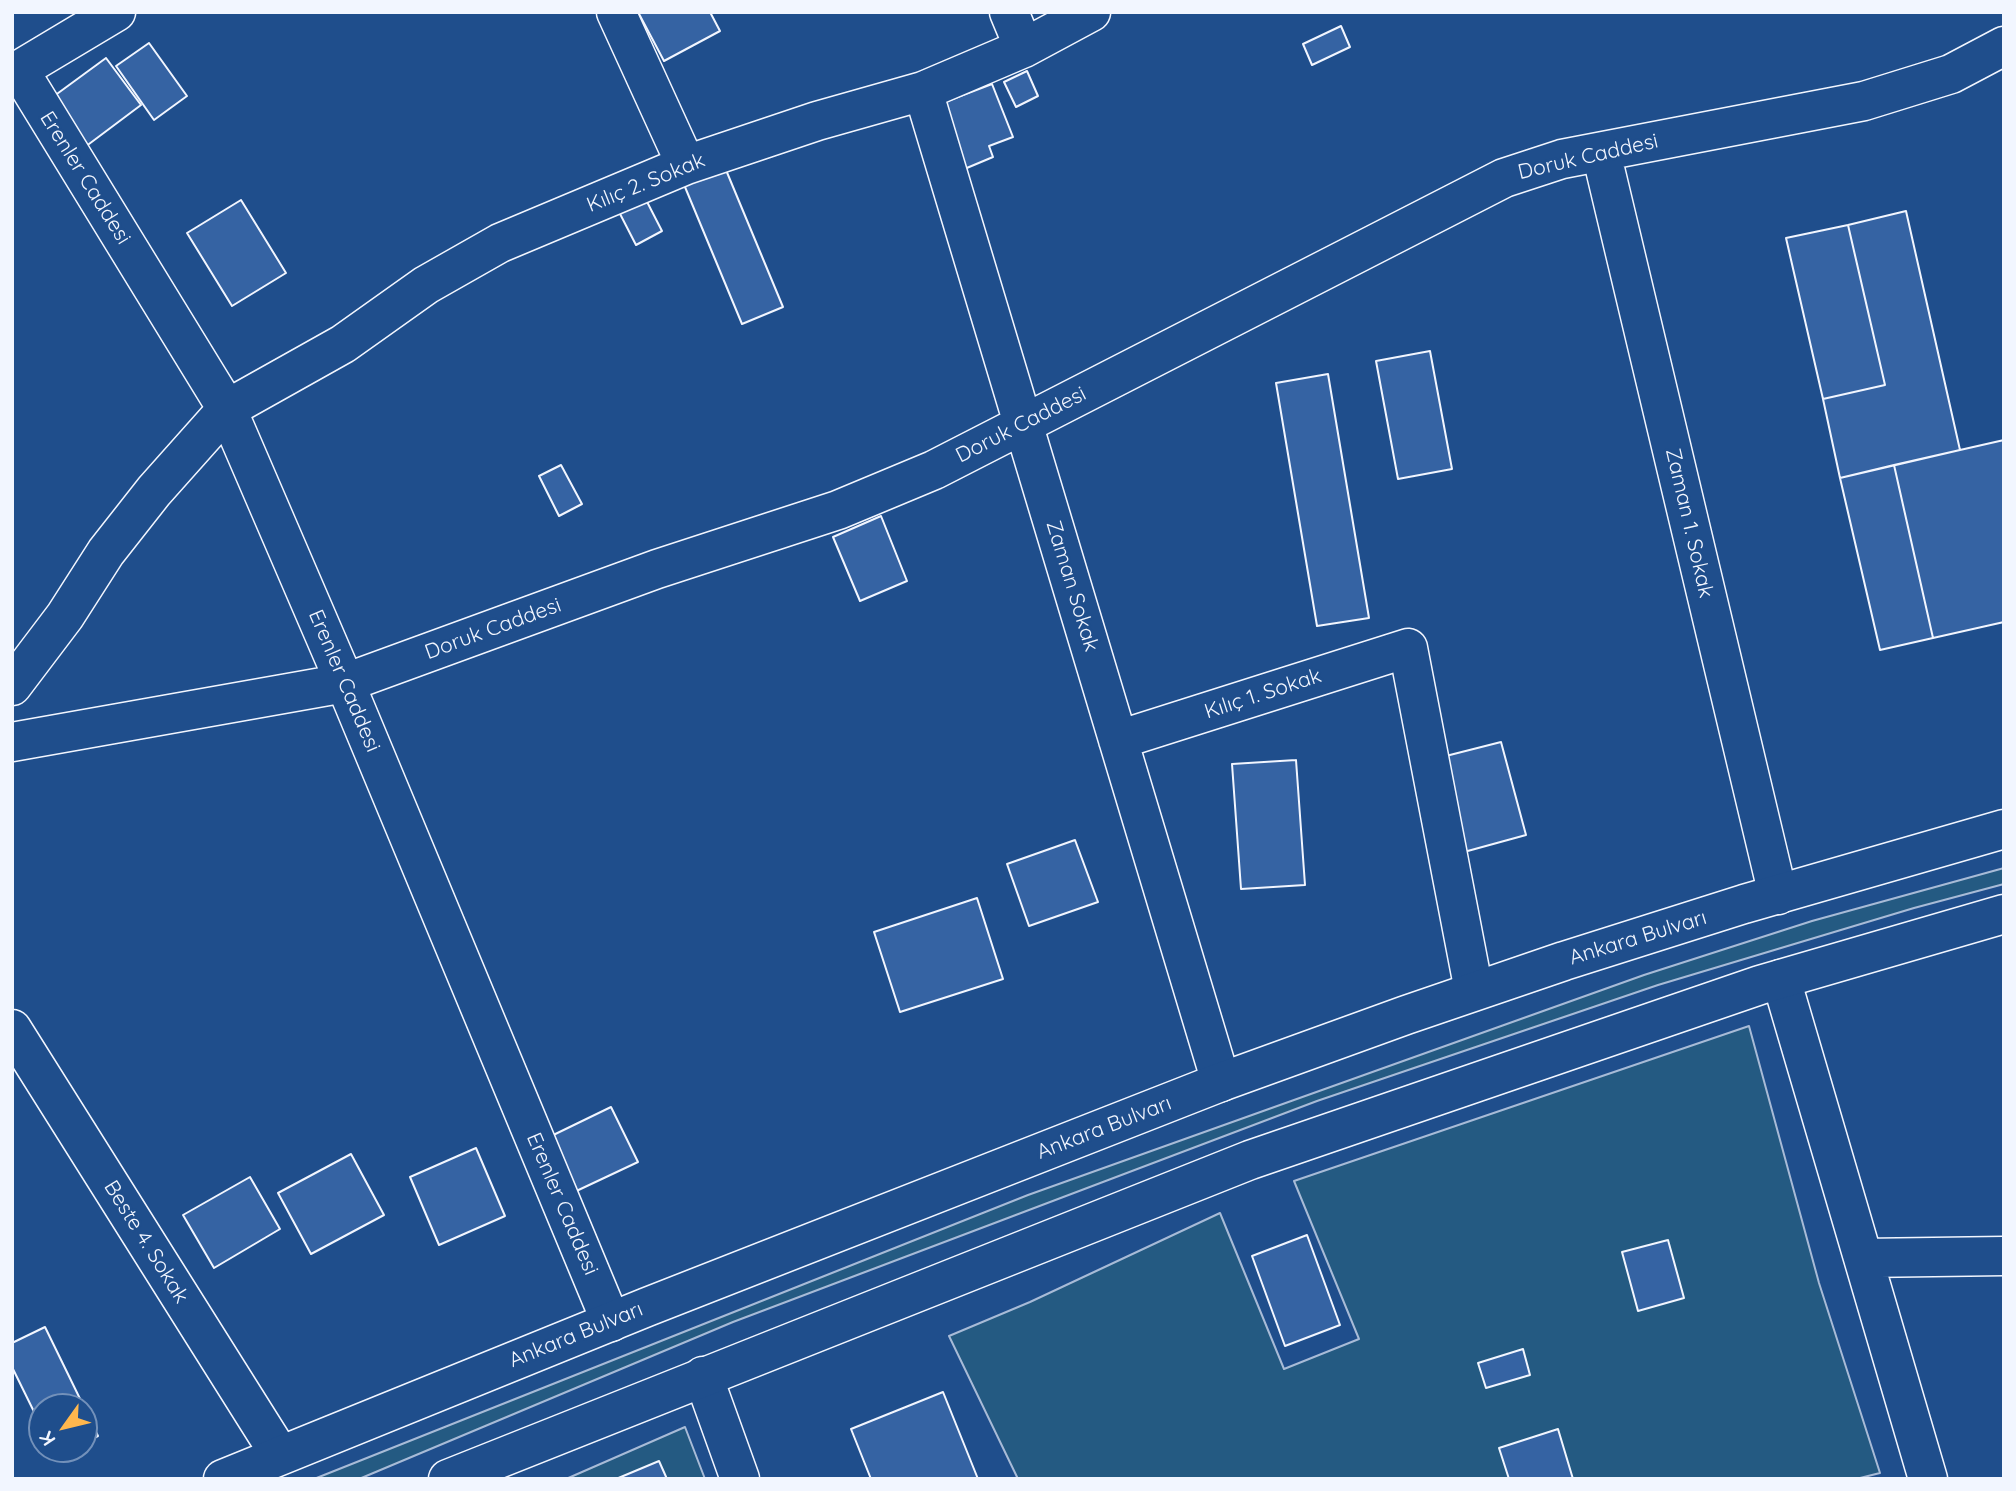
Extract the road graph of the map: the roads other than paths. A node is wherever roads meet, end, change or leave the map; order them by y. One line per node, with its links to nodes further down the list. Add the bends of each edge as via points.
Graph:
1 (116, 12): 7 (street)
2 (617, 12): 10 (street)
3 (1009, 12): 6 (street)
4 (1091, 12): 6 (street, Kılıç 2. Sokak)
5 (2004, 46): 9 (street, Doruk Caddesi, via 1951,74 1864,101)
6 (1024, 48): 8 (street, Kılıç 2. Sokak)
7 (21, 88): 11 (street, Erenler Caddesi)
8 (923, 91): 10 (street, Kılıç 2. Sokak); 12 (street, Zaman Sokak)
9 (1601, 152): 12 (street, Doruk Caddesi, via 1504,178); 18 (street, Zaman 1. Sokak)
10 (687, 165): 11 (street, Kılıç 2. Sokak, via 500,243 426,285 342,344)
11 (227, 409): 13 (street, Erenler Caddesi); 14 (street, Kılıç 2. Sokak, via 106,552)
12 (1024, 424): 13 (street, Doruk Caddesi, via 934,470 838,510 657,569); 15 (street, Zaman Sokak)
13 (345, 683): 16 (street, Doruk Caddesi); 26 (street, Erenler Caddesi)
14 (12, 686)
15 (1118, 740): 21 (street, Kılıç 1. Sokak, via 1408,648); 23 (street, Zaman Sokak)
16 (12, 742)
17 (2004, 829): 18 (street, Ankara Bulvarı)
18 (1778, 895): 21 (street, Ankara Bulvarı)
19 (2004, 914): 20 (street)
20 (1782, 979): 25 (street); 27 (street, via 1250,1160)
21 (1474, 991): 23 (street, Ankara Bulvarı)
22 (12, 1029): 28 (street, Beste 4. Sokak)
23 (1221, 1082): 26 (street, Ankara Bulvarı)
24 (2004, 1256): 25 (street)
25 (1863, 1258): 32 (street)
26 (611, 1322): 28 (street, Ankara Bulvarı)
27 (703, 1376): 30 (street); 31 (street)
28 (280, 1455): 29 (street, Ankara Bulvarı)
29 (223, 1479)
30 (448, 1479)
31 (740, 1479)
32 (1928, 1479)

